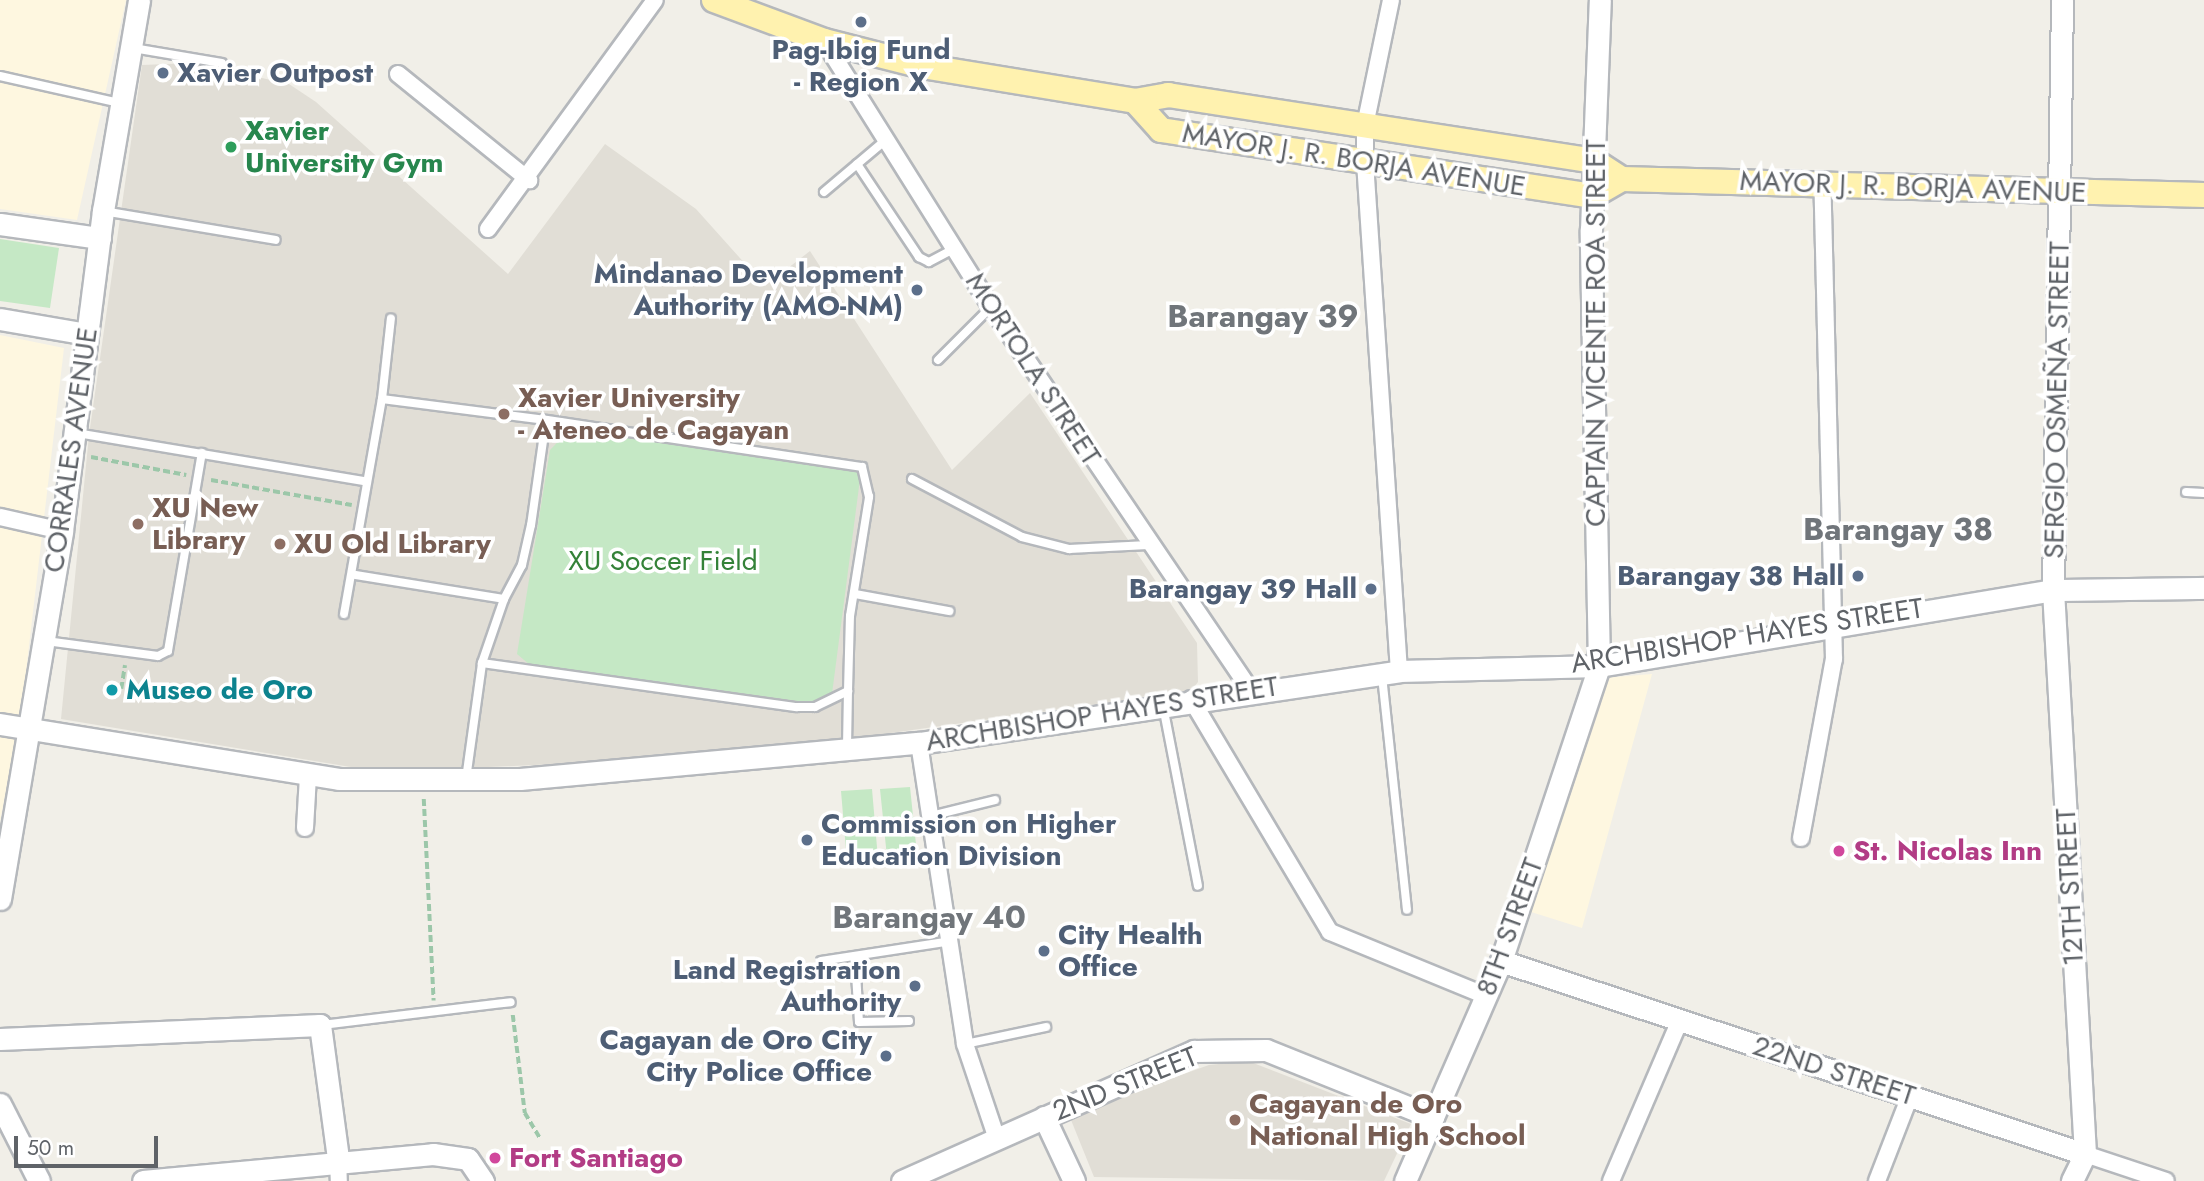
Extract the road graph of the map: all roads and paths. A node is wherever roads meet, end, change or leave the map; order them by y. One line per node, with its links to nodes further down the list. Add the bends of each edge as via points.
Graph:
1 (139, 0): 8 (street, CORRALES AVENUE)
2 (655, 0): 20 (street)
3 (714, 0): 7 (main road, MAYOR J. R. BORJA AVENUE)
4 (1391, 0): 14 (street)
5 (1600, 0): 16 (street, CAPTAIN VICENTE ROA STREET)
6 (2062, 0): 23 (street, SERGIO OSMEÑA STREET)
7 (824, 41): 12 (main road, MAYOR J. R. BORJA AVENUE, via 922,66); 15 (street, MORTOLA STREET)
8 (130, 47): 9 (lane); 13 (street, CORRALES AVENUE)
9 (222, 63)
10 (398, 74): 20 (street)
11 (0, 76): 13 (lane)
12 (1135, 101): 14 (main road, MAYOR J. R. BORJA AVENUE, via 1168,95); 17 (main road, MAYOR J. R. BORJA AVENUE, via 1161,130)
13 (120, 103): 26 (street, CORRALES AVENUE)
14 (1365, 125): 16 (main road, MAYOR J. R. BORJA AVENUE); 17 (street)
15 (887, 139): 18 (lane); 31 (street, MORTOLA STREET)
16 (1594, 161): 19 (main road, MAYOR J. R. BORJA AVENUE); 25 (street, CAPTAIN VICENTE ROA STREET)
17 (1365, 162): 25 (main road, MAYOR J. R. BORJA AVENUE); 62 (street)
18 (857, 164): 22 (lane); 31 (lane, via 919,257 929,261)
19 (1622, 179): 21 (main road, MAYOR J. R. BORJA AVENUE); 25 (main road)
20 (530, 180): 28 (street)
21 (1822, 184): 23 (main road, MAYOR J. R. BORJA AVENUE); 57 (street)
22 (824, 192)
23 (2062, 193): 24 (main road, MAYOR J. R. BORJA AVENUE); 52 (street, SERGIO OSMEÑA STREET)
24 (2204, 195)
25 (1592, 196): 61 (street, CAPTAIN VICENTE ROA STREET)
26 (103, 211): 29 (street, CORRALES AVENUE); 30 (lane)
27 (0, 224): 29 (street)
28 (488, 229)
29 (100, 238): 35 (street, CORRALES AVENUE)
30 (276, 240)
31 (955, 248): 32 (street, MORTOLA STREET)
32 (991, 307): 36 (lane); 49 (street, MORTOLA STREET)
33 (391, 318): 37 (lane)
34 (0, 319): 35 (street)
35 (87, 334): 39 (street, CORRALES AVENUE)
36 (938, 360)
37 (382, 399): 38 (lane); 43 (lane)
38 (546, 419): 53 (lane, via 862,467 869,496); 54 (lane, via 522,565)
39 (73, 443): 40 (lane); 41 (path); 48 (street, CORRALES AVENUE)
40 (202, 453): 41 (lane); 43 (lane)
41 (197, 477): 46 (path); 59 (lane, via 173,642 159,656)
42 (912, 479): 49 (lane, via 1022,537 1069,549)
43 (364, 481): 46 (lane)
44 (2186, 492): 45 (lane)
45 (2204, 493)
46 (360, 507): 50 (lane)
47 (0, 517): 48 (street)
48 (62, 531): 58 (street, CORRALES AVENUE)
49 (1148, 545): 64 (street, MORTOLA STREET)
50 (355, 575): 54 (lane); 56 (lane)
51 (2204, 588): 52 (street, ARCHBISHOP HAYES STREET)
52 (2053, 590): 57 (street, ARCHBISHOP HAYES STREET); 102 (street, 12TH STREET)
53 (855, 594): 55 (lane); 65 (lane)
54 (504, 599): 60 (lane)
55 (949, 611)
56 (344, 614)
57 (1834, 623): 61 (street, ARCHBISHOP HAYES STREET); 78 (street, via 1833,688)
58 (43, 640): 59 (lane); 69 (street, CORRALES AVENUE)
59 (127, 653): 63 (path)
60 (482, 663): 65 (lane, via 797,707 815,708); 73 (lane)
61 (1599, 666): 62 (street, ARCHBISHOP HAYES STREET); 86 (street, 8TH STREET)
62 (1390, 672): 64 (street, ARCHBISHOP HAYES STREET); 82 (lane)
63 (121, 689)
64 (1250, 690): 66 (street, ARCHBISHOP HAYES STREET)
65 (848, 691): 71 (lane)
66 (1191, 699): 67 (street, ARCHBISHOP HAYES STREET); 87 (street, via 1330,932)
67 (1163, 704): 70 (street, ARCHBISHOP HAYES STREET); 80 (lane)
68 (0, 724): 69 (street, ARCHBISHOP HAYES STREET)
69 (28, 728): 72 (street, ARCHBISHOP HAYES STREET); 79 (street, CORRALES AVENUE)
70 (919, 743): 71 (street, ARCHBISHOP HAYES STREET); 76 (street)
71 (848, 749): 73 (street, ARCHBISHOP HAYES STREET)
72 (308, 776): 74 (street, ARCHBISHOP HAYES STREET); 77 (street)
73 (466, 782): 74 (street, ARCHBISHOP HAYES STREET)
74 (423, 783): 89 (path)
75 (995, 800): 76 (lane)
76 (931, 816): 83 (street)
77 (305, 828)
78 (1801, 838)
79 (4, 851): 81 (street, CORRALES AVENUE)
80 (1198, 886)
81 (0, 899)
82 (1407, 910)
83 (951, 941): 84 (lane); 95 (street)
84 (855, 957): 85 (lane); 91 (lane, via 859,1022)
85 (821, 961)
86 (1501, 961): 87 (street, 8TH STREET); 90 (street, 22ND STREET)
87 (1486, 996): 99 (street, 8TH STREET)
88 (510, 1002): 89 (lane); 101 (path, via 525,1112)
89 (435, 1013): 92 (lane)
90 (1680, 1020): 96 (street, 22ND STREET); 112 (street)
91 (909, 1021)
92 (320, 1025): 94 (street); 103 (street)
93 (1046, 1027): 95 (lane)
94 (0, 1039)
95 (965, 1044): 100 (street)
96 (1910, 1096): 102 (street, 22ND STREET); 113 (street)
97 (0, 1104): 105 (street)
98 (1044, 1117): 99 (street, 2ND STREET, via 1194,1051 1246,1048 1266,1050); 100 (street, 2ND STREET); 110 (street)
99 (1433, 1117): 111 (street, 8TH STREET)
100 (996, 1136): 109 (street, 2ND STREET)
101 (541, 1140)
102 (2085, 1154): 114 (street, 12TH STREET); 115 (street, 22ND STREET)
103 (338, 1158): 104 (street); 107 (street); 108 (street, via 456,1155 478,1167)
104 (200, 1177): 106 (street)
105 (39, 1181)
106 (143, 1181)
107 (339, 1181)
108 (483, 1181)
109 (902, 1181)
110 (1074, 1181)
111 (1405, 1181)
112 (1611, 1181)
113 (1877, 1181)
114 (2072, 1181)
115 (2166, 1181)

